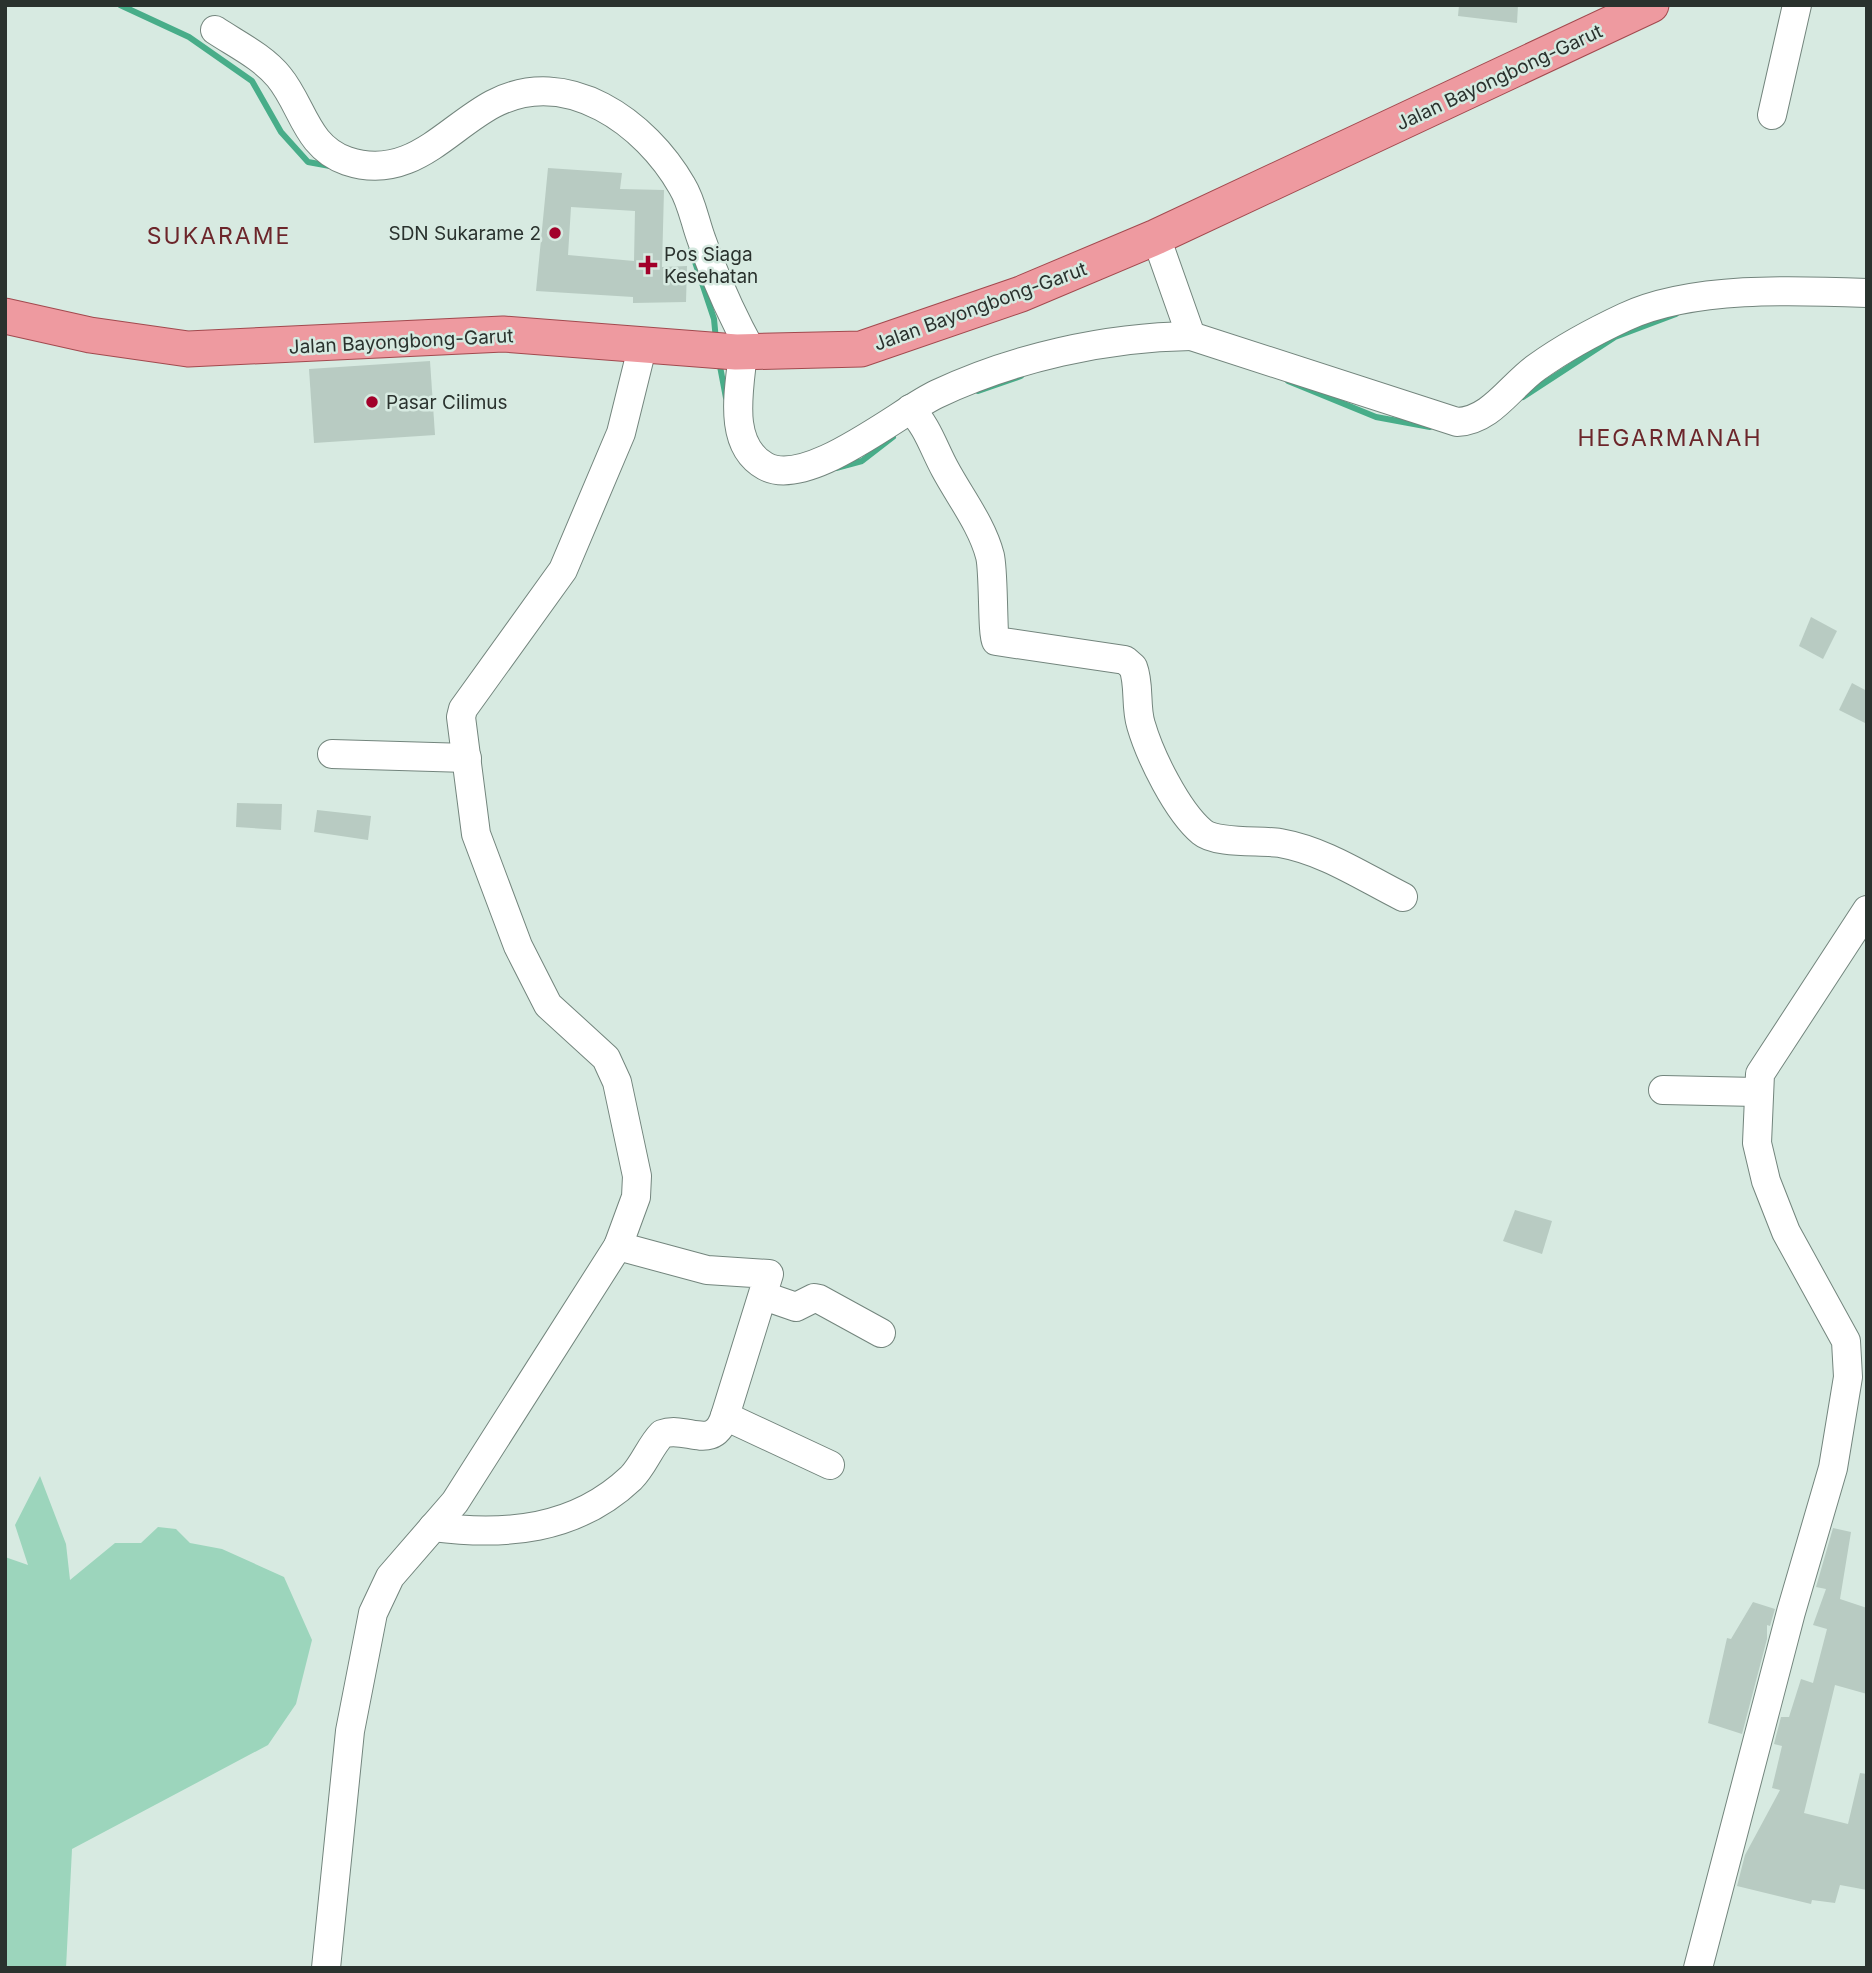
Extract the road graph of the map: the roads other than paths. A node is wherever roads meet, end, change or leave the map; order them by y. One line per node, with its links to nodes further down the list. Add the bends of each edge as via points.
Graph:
1 (1651, 5): 5 (main road, Jalan Bayongbong-Garut)
2 (1797, 5): 4 (street)
3 (215, 30): 10 (street, via 268,66 285,85 317,142 349,161 374,164 411,159 496,103 536,92 571,94 608,107 641,136 684,188)
4 (1772, 115)
5 (1156, 237): 8 (street); 10 (main road, Jalan Bayongbong-Garut, via 1021,294 872,346 832,352)
6 (1867, 293): 8 (street, via 1751,292 1685,300 1629,315 1535,368 1480,418 1469,422 1457,422)
7 (5, 316): 9 (main road, Jalan Bayongbong-Garut, via 90,335 188,349 503,334)
8 (1191, 336): 11 (street, via 1132,340 1016,365 937,394)
9 (643, 344): 10 (main road, Jalan Bayongbong-Garut); 13 (street, via 621,433 563,570 463,709)
10 (744, 352): 11 (street, via 741,433 754,457 766,467 795,467)
11 (917, 419): 14 (street, via 964,499 989,554 996,641 1125,660 1133,667 1140,724 1171,788 1202,833 1305,850 1334,860)
12 (332, 754): 13 (street)
13 (467, 758): 18 (street, via 476,834 518,946 548,1005 606,1058 617,1082 637,1176 636,1197)
14 (1403, 897)
15 (1867, 910): 17 (street, via 1808,1005 1779,1042 1760,1074)
16 (1663, 1090): 17 (street)
17 (1757, 1091): 25 (street, via 1757,1143 1766,1181 1786,1232 1846,1340 1848,1377 1832,1468)
18 (618, 1245): 19 (street, via 707,1270 767,1273 770,1278); 23 (street, via 455,1502)
19 (764, 1296): 20 (street, via 796,1307 819,1299); 21 (street)
20 (881, 1333)
21 (725, 1416): 22 (street); 23 (street, via 718,1431 710,1435 662,1434 631,1478 599,1502 559,1521 480,1533)
22 (830, 1465)
23 (433, 1527): 24 (street, via 390,1577 373,1613 350,1731)
24 (326, 1968)
25 (1698, 1968)

